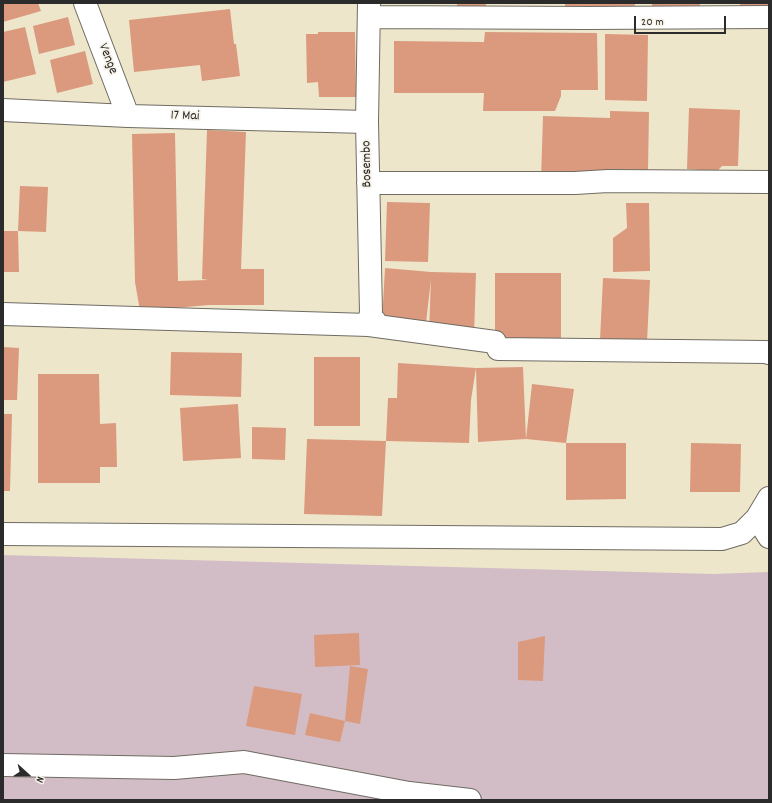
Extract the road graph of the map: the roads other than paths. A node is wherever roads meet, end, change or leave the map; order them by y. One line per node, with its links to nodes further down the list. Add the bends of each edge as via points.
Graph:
1 (85, 3): 5 (street, Venge)
2 (369, 10): 3 (street, via 572,18); 6 (street, Bosembo)
3 (769, 17)
4 (3, 110): 5 (street, 17 Mai)
5 (128, 116): 6 (street, 17 Mai)
6 (367, 122): 8 (street, Bosembo)
7 (769, 182): 8 (street)
8 (368, 183): 10 (street, Bosembo, via 371,313 369,320)
9 (3, 314): 10 (street)
10 (372, 323): 11 (street, via 494,342 498,349)
11 (769, 353)
12 (769, 498): 13 (street)
13 (757, 518): 14 (street, via 742,533 722,539); 15 (street)
14 (3, 534)
15 (769, 537)
16 (3, 765): 17 (street, via 174,768 244,762 409,793)
17 (470, 800)

